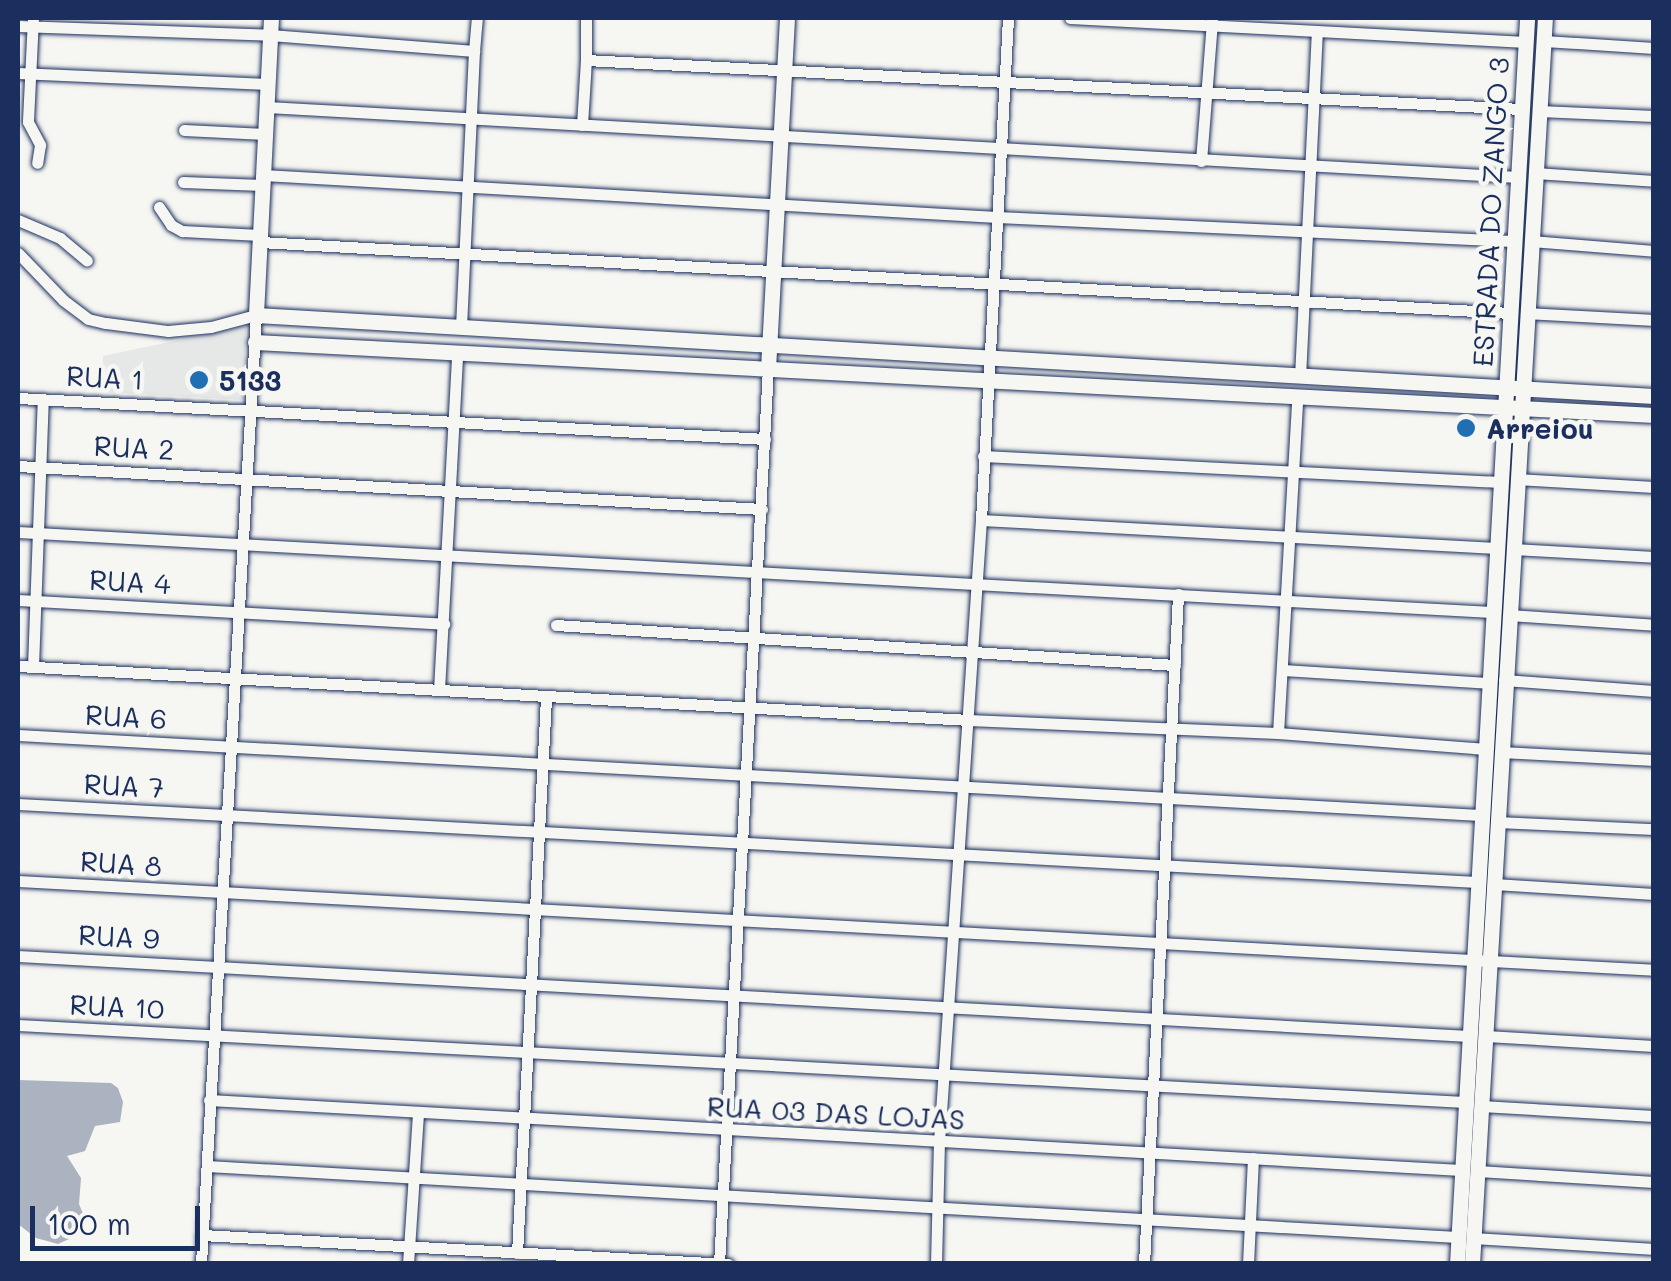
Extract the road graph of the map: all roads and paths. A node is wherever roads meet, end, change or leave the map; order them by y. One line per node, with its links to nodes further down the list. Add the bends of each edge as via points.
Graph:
1 (477, 18): 16 (street)
2 (586, 18): 17 (street)
3 (788, 18): 18 (street)
4 (1008, 18): 20 (street)
5 (1070, 18): 8 (street)
6 (1527, 18): 14 (street, ESTRADA DO ZANGO 3)
7 (1545, 18): 13 (street)
8 (1212, 21): 12 (street); 22 (street)
9 (33, 22): 10 (street); 11 (street); 19 (street)
10 (18, 26)
11 (271, 26): 16 (street); 21 (street)
12 (1318, 30): 14 (street); 23 (street)
13 (1544, 41): 15 (street); 26 (street)
14 (1526, 42): 25 (street, ESTRADA DO ZANGO 3)
15 (1654, 48)
16 (474, 50): 28 (street)
17 (586, 60): 18 (street); 29 (street)
18 (785, 70): 20 (street); 32 (street)
19 (24, 74): 21 (street); 35 (street)
20 (1004, 82): 22 (street); 33 (street)
21 (268, 84): 24 (street)
22 (1206, 89): 23 (street); 34 (street)
23 (1314, 97): 25 (street); 36 (street)
24 (266, 106): 28 (street); 31 (street)
25 (1522, 109): 38 (street, ESTRADA DO ZANGO 3)
26 (1539, 110): 27 (street); 37 (street)
27 (1654, 116)
28 (471, 119): 29 (street); 42 (street)
29 (582, 125): 32 (street)
30 (184, 130): 31 (street)
31 (265, 134): 39 (street)
32 (781, 137): 33 (street); 43 (street)
33 (1000, 148): 34 (street); 45 (street)
34 (1200, 161): 36 (street)
35 (38, 163)
36 (1310, 167): 38 (street); 47 (street)
37 (1535, 173): 41 (street); 50 (street)
38 (1518, 177): 49 (street, ESTRADA DO ZANGO 3)
39 (263, 180): 40 (street); 42 (street); 48 (street)
40 (183, 182)
41 (1654, 182)
42 (468, 187): 43 (street); 53 (street)
43 (777, 206): 45 (street); 55 (street)
44 (160, 207): 48 (street, via 182,232)
45 (997, 217): 47 (street); 56 (street)
46 (18, 220): 54 (street, via 60,238)
47 (1306, 230): 49 (street); 57 (street)
48 (260, 239): 53 (street); 60 (street)
49 (1513, 241): 58 (street, ESTRADA DO ZANGO 3)
50 (1531, 241): 51 (street); 59 (street)
51 (1654, 251)
52 (18, 253): 60 (street, via 64,300 106,324 168,332)
53 (466, 254): 55 (street); 62 (street)
54 (88, 261)
55 (774, 270): 56 (street); 64 (street)
56 (993, 284): 57 (street); 66 (street)
57 (1304, 299): 58 (street); 68 (street)
58 (1509, 313): 70 (street, ESTRADA DO ZANGO 3)
59 (1526, 314): 61 (street); 70 (street)
60 (256, 315): 62 (street); 63 (street)
61 (1654, 320)
62 (461, 326): 64 (street)
63 (255, 342): 65 (street); 75 (street)
64 (770, 343): 66 (street); 67 (street)
65 (457, 353): 67 (street); 78 (street)
66 (988, 356): 68 (street); 69 (street)
67 (768, 369): 69 (street); 79 (street)
68 (1300, 377): 70 (street)
69 (987, 379): 74 (street); 80 (street)
70 (1513, 388): 71 (street); 76 (street, ESTRADA DO ZANGO 3)
71 (1654, 396)
72 (18, 398): 73 (street, RUA 1)
73 (43, 399): 75 (street, RUA 1); 82 (street)
74 (1296, 399): 76 (street); 83 (street)
75 (250, 408): 78 (street, RUA 1); 84 (street)
76 (1512, 409): 77 (street); 85 (street); 86 (street)
77 (1654, 415)
78 (452, 422): 79 (street, RUA 1); 87 (street)
79 (765, 439): 89 (street)
80 (983, 456): 83 (street); 90 (street)
81 (18, 466): 82 (street, RUA 2)
82 (41, 467): 84 (street, RUA 2); 92 (street)
83 (1295, 469): 86 (street); 93 (street)
84 (248, 478): 87 (street, RUA 2); 94 (street)
85 (1516, 480): 88 (street); 95 (street)
86 (1498, 482): 95 (street)
87 (450, 488): 89 (street, RUA 2); 96 (street)
88 (1654, 488)
89 (762, 509): 98 (street)
90 (981, 520): 93 (street); 99 (street)
91 (18, 532): 92 (street)
92 (37, 534): 94 (street); 102 (street)
93 (1291, 535): 95 (street); 103 (street)
94 (241, 546): 96 (street); 104 (street)
95 (1504, 549): 97 (street); 105 (street); 106 (street)
96 (447, 557): 98 (street); 107 (street)
97 (1654, 558)
98 (757, 575): 99 (street); 110 (street)
99 (976, 587): 100 (street); 111 (street)
100 (1178, 594): 103 (street); 112 (street)
101 (18, 600): 102 (street, RUA 4)
102 (36, 601): 104 (street, RUA 4); 114 (street)
103 (1287, 602): 105 (street); 115 (street)
104 (240, 612): 107 (street, RUA 4); 116 (street)
105 (1492, 612): 117 (street)
106 (1509, 615): 109 (street); 117 (street)
107 (444, 624): 118 (street)
108 (556, 625): 110 (street)
109 (1654, 625)
110 (753, 641): 111 (street); 121 (street)
111 (972, 652): 112 (street); 122 (street)
112 (1175, 665): 123 (street)
113 (18, 666): 114 (street)
114 (33, 667): 116 (street)
115 (1282, 670): 117 (street); 124 (street)
116 (235, 679): 118 (street); 126 (street)
117 (1496, 682): 119 (street); 127 (street)
118 (440, 690): 120 (street)
119 (1654, 691)
120 (546, 698): 121 (street); 129 (street)
121 (750, 708): 122 (street); 130 (street)
122 (968, 720): 123 (street); 131 (street)
123 (1172, 730): 124 (street); 132 (street)
124 (1278, 732): 127 (street)
125 (18, 735): 126 (street, RUA 6)
126 (231, 748): 129 (street, RUA 6); 135 (street)
127 (1493, 750): 128 (street); 134 (street); 136 (street)
128 (1654, 760)
129 (545, 765): 130 (street, RUA 6); 138 (street)
130 (747, 774): 131 (street, RUA 6); 139 (street)
131 (964, 788): 132 (street, RUA 6); 140 (street)
132 (1168, 796): 134 (street, RUA 6); 141 (street)
133 (18, 804): 135 (street, RUA 7)
134 (1480, 815): 143 (street)
135 (227, 816): 138 (street, RUA 7); 145 (street)
136 (1498, 822): 137 (street); 144 (street)
137 (1654, 829)
138 (541, 834): 139 (street, RUA 7); 147 (street)
139 (743, 845): 140 (street, RUA 7); 148 (street)
140 (960, 856): 141 (street, RUA 7); 149 (street)
141 (1164, 865): 143 (street, RUA 7); 150 (street)
142 (18, 881): 145 (street, RUA 8)
143 (1476, 882): 152 (street)
144 (1494, 884): 146 (street); 153 (street)
145 (222, 894): 147 (street, RUA 8); 154 (street)
146 (1654, 894)
147 (534, 908): 148 (street, RUA 8); 156 (street)
148 (740, 922): 149 (street, RUA 8); 157 (street)
149 (955, 929): 150 (street, RUA 8); 158 (street)
150 (1160, 942): 152 (street, RUA 8); 159 (street)
151 (18, 956): 154 (street, RUA 9)
152 (1472, 959): 153 (street, RUA 8); 162 (street)
153 (1490, 960): 155 (street, RUA 8); 162 (street)
154 (218, 966): 156 (street, RUA 9); 161 (street)
155 (1654, 970)
156 (529, 985): 157 (street, RUA 9); 164 (street)
157 (736, 996): 158 (street, RUA 9); 165 (street)
158 (951, 1006): 159 (street, RUA 9); 166 (street)
159 (1157, 1018): 162 (street, RUA 9); 167 (street)
160 (18, 1025): 161 (street, RUA 10)
161 (213, 1036): 164 (street, RUA 10); 168 (street)
162 (1478, 1036): 163 (street, RUA 9); 169 (street)
163 (1654, 1046)
164 (526, 1052): 165 (street, RUA 10); 172 (street)
165 (733, 1064): 166 (street, RUA 10); 173 (street)
166 (946, 1074): 167 (street, RUA 10); 174 (street)
167 (1153, 1084): 169 (street, RUA 10); 175 (street)
168 (209, 1100): 170 (street, RUA 03 DAS LOJAS); 177 (street)
169 (1473, 1104): 171 (street, RUA 10); 178 (street); 179 (street)
170 (418, 1115): 172 (street, RUA 03 DAS LOJAS); 180 (street)
171 (1654, 1116)
172 (523, 1118): 173 (street, RUA 03 DAS LOJAS); 182 (street)
173 (730, 1130): 174 (street, RUA 03 DAS LOJAS); 183 (street)
174 (939, 1142): 175 (street, RUA 03 DAS LOJAS); 184 (street)
175 (1150, 1154): 176 (street, RUA 03 DAS LOJAS); 185 (street)
176 (1253, 1158): 178 (street, RUA 03 DAS LOJAS); 186 (street)
177 (206, 1166): 180 (street); 187 (street)
178 (1461, 1170): 188 (street)
179 (1478, 1171): 181 (street); 188 (street)
180 (415, 1180): 182 (street); 189 (street)
181 (1654, 1182)
182 (520, 1187): 183 (street); 191 (street)
183 (724, 1198): 184 (street); 192 (street)
184 (937, 1211): 185 (street); 196 (street)
185 (1146, 1220): 186 (street); 197 (street)
186 (1250, 1226): 188 (street); 198 (street)
187 (202, 1235): 189 (street); 193 (street)
188 (1466, 1238): 190 (street); 199 (street); 200 (street)
189 (410, 1247): 191 (street); 194 (street)
190 (1654, 1249)
191 (516, 1253): 192 (street)
192 (719, 1263): 195 (street)
193 (201, 1264)
194 (408, 1264)
195 (728, 1264)
196 (936, 1264)
197 (1144, 1264)
198 (1248, 1264)
199 (1456, 1264)
200 (1472, 1264)

